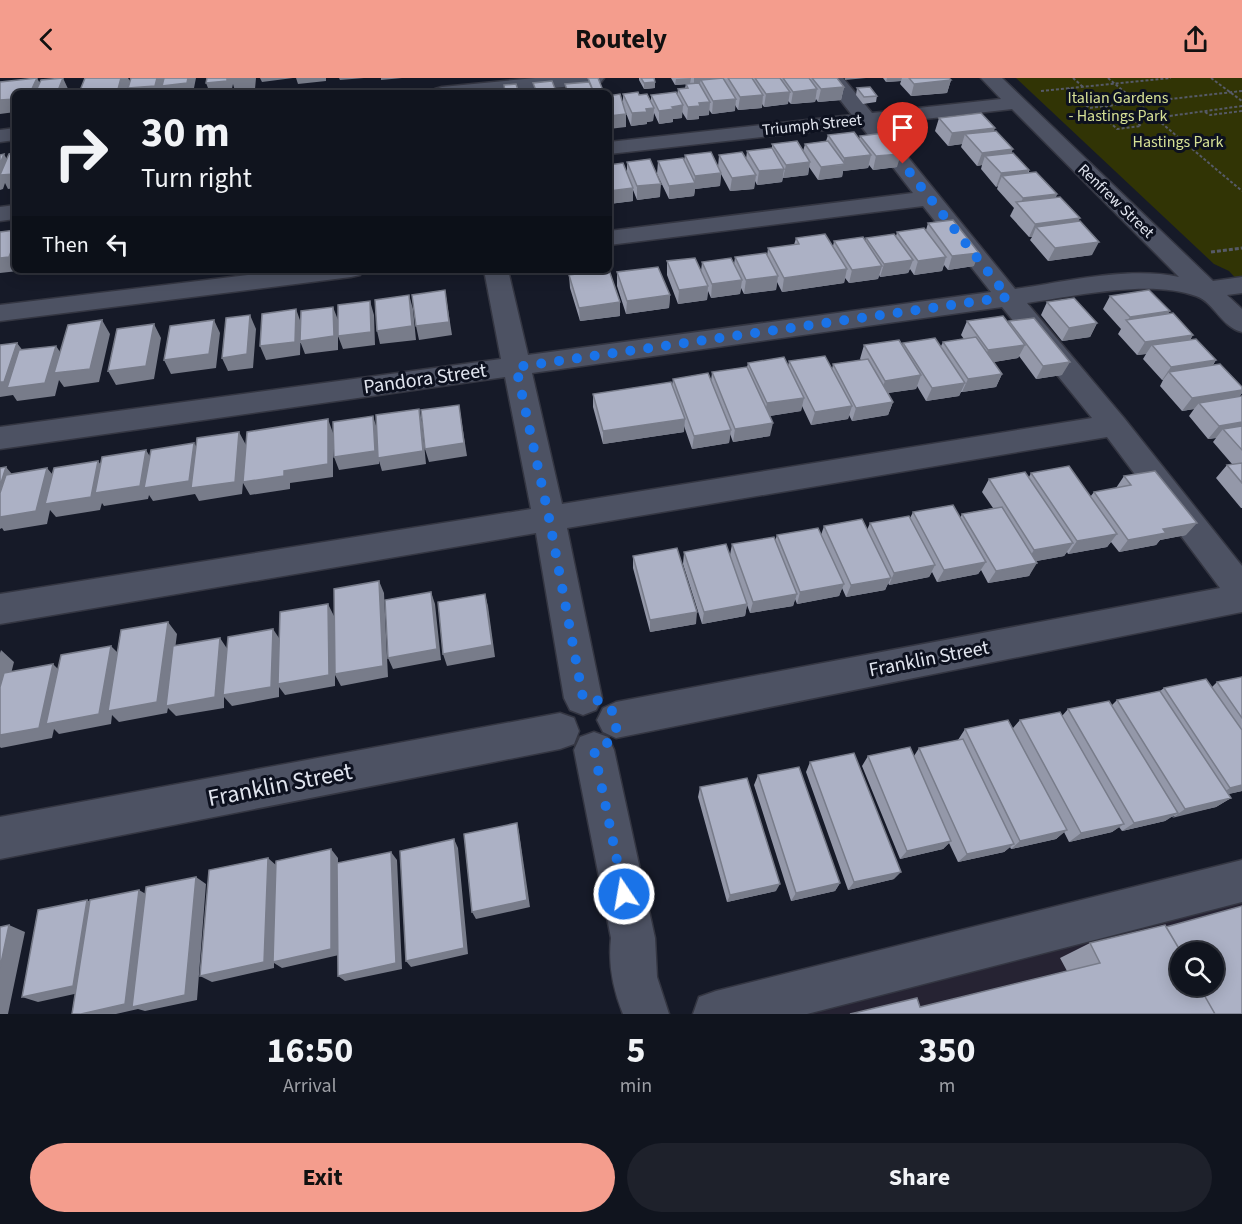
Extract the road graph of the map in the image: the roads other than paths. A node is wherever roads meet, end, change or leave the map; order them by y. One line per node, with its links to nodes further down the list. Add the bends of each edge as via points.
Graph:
1 (594, 78): 4 (street)
2 (833, 78): 6 (street)
3 (991, 78): 5 (street, Renfrew Street)
4 (454, 89)
5 (1016, 102): 6 (street, Triumph Street); 13 (street, Renfrew Street)
6 (866, 119): 7 (street, Triumph Street); 8 (street)
7 (612, 148)
8 (931, 198): 9 (street); 14 (street)
9 (612, 238)
10 (327, 273): 15 (street)
11 (497, 273): 17 (street)
12 (1242, 285): 13 (street)
13 (1207, 290): 14 (street, Pandora Street, via 1168,282 1115,283); 16 (street, Renfrew Street)
14 (1008, 297): 17 (street, Pandora Street); 18 (street)
15 (0, 313)
16 (1242, 324)
17 (516, 367): 19 (street, Pandora Street); 20 (street)
18 (1114, 425): 20 (street); 21 (street)
19 (0, 438)
20 (549, 518): 23 (street); 24 (street, via 583,698 566,707 559,723)
21 (1242, 591)
22 (1242, 598): 24 (street, Franklin Street)
23 (0, 609)
24 (590, 733): 25 (street, Franklin Street); 27 (street, via 633,938 630,960)
25 (0, 838)
26 (1242, 881): 28 (street)
27 (646, 1014)
28 (717, 1014)

